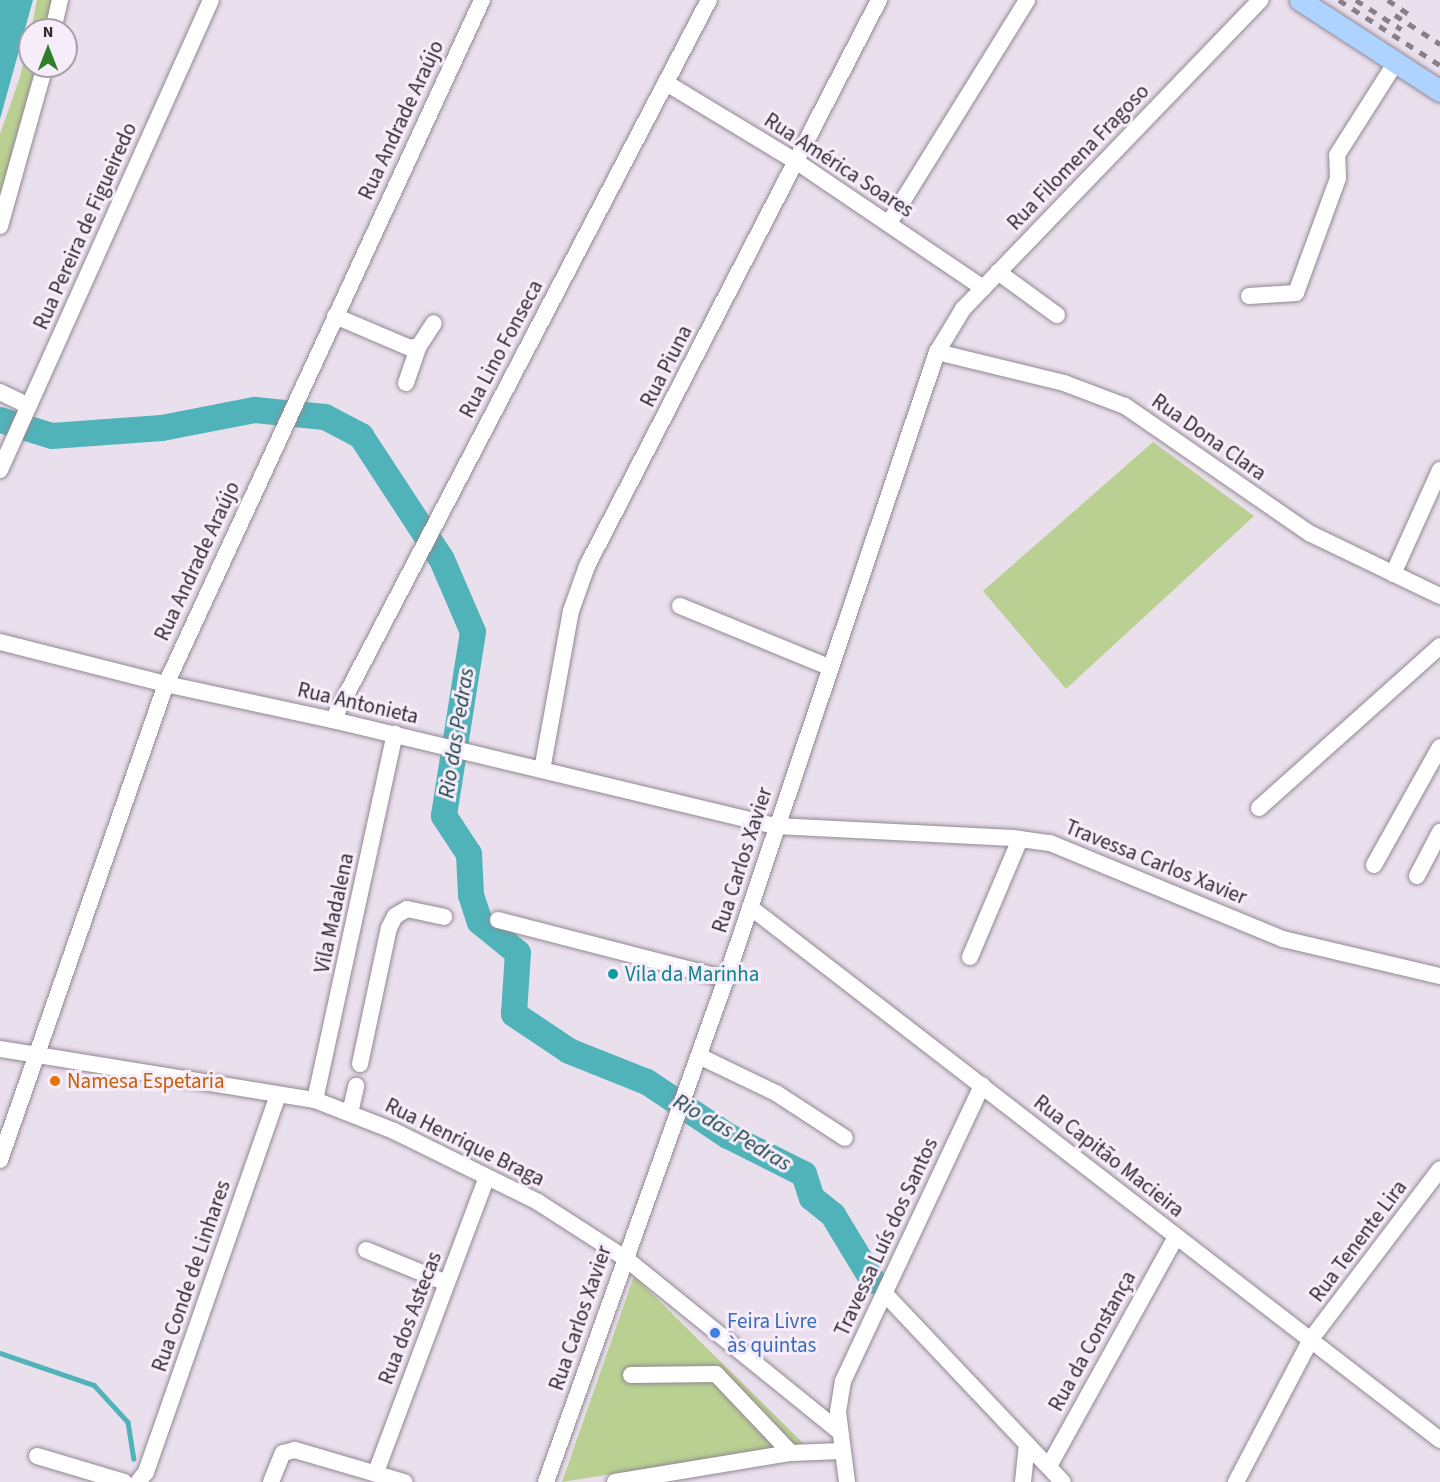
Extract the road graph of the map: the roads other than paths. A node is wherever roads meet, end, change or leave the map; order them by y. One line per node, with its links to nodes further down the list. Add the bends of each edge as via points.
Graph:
1 (60, 0): 9 (street)
2 (211, 0): 27 (street, Rua Pereira de Figueiredo)
3 (482, 0): 21 (street, Rua Andrade Araújo)
4 (708, 0): 12 (street, Rua Lino Fonseca)
5 (879, 0): 14 (street, Rua Piuna)
6 (1027, 0): 15 (street)
7 (1260, 0): 17 (street, Rua Filomena Fragoso)
8 (1300, 0): 10 (main road)
9 (56, 18)
10 (1396, 62): 13 (main road); 19 (street, via 1337,155 1338,178 1296,293)
11 (42, 78): 16 (street)
12 (668, 84): 14 (street, Rua América Soares); 37 (street, Rua Lino Fonseca)
13 (1440, 91)
14 (797, 162): 15 (street, Rua América Soares); 40 (street, Rua Piuna, via 577,590)
15 (889, 223): 18 (street, Rua América Soares)
16 (0, 226)
17 (999, 272): 18 (street, Rua Filomena Fragoso); 20 (street)
18 (983, 288): 24 (street, Rua Filomena Fragoso, via 950,327)
19 (1249, 296)
20 (1057, 315)
21 (335, 316): 23 (street, via 400,346); 36 (street, Rua Andrade Araújo)
22 (434, 323): 23 (street)
23 (419, 346): 25 (street)
24 (937, 352): 30 (street, Rua Dona Clara, via 1064,383 1125,406 1292,523); 35 (street, Rua Carlos Xavier)
25 (406, 382)
26 (0, 392): 27 (street)
27 (28, 409): 28 (street, Rua Pereira de Figueiredo)
28 (0, 470)
29 (1440, 470): 30 (street)
30 (1393, 574): 31 (street, Rua Dona Clara)
31 (1440, 596)
32 (680, 606): 35 (street)
33 (0, 642): 36 (street, Rua Antonieta)
34 (1440, 646): 41 (street)
35 (829, 667): 42 (street, Rua Carlos Xavier)
36 (166, 684): 37 (street, Rua Antonieta); 54 (street, Rua Andrade Araújo)
37 (333, 720): 38 (street, Rua Antonieta)
38 (395, 734): 40 (street, Rua Antonieta); 60 (street, Vila Madalena)
39 (1440, 747): 45 (street)
40 (542, 770): 42 (street, Rua Antonieta)
41 (1259, 808)
42 (776, 826): 44 (street, Travessa Carlos Xavier); 47 (street, Rua Carlos Xavier)
43 (1440, 832): 46 (street)
44 (1020, 839): 50 (street); 51 (street, Travessa Carlos Xavier, via 1078,853 1283,939)
45 (1374, 865)
46 (1417, 876)
47 (750, 907): 52 (street, Rua Carlos Xavier); 57 (street, Rua Capitão Macieira)
48 (444, 917): 56 (street, via 407,909 395,916 389,928)
49 (498, 920): 52 (street)
50 (970, 957)
51 (1440, 976)
52 (726, 979): 55 (street, Rua Carlos Xavier)
53 (0, 1049): 54 (street, Rua Henrique Braga)
54 (39, 1056): 59 (street, Rua Henrique Braga); 63 (street, Rua Andrade Araújo)
55 (699, 1056): 62 (street, via 776,1093); 68 (street, Rua Carlos Xavier)
56 (360, 1064)
57 (982, 1085): 66 (street, Rua Capitão Macieira); 70 (street, Travessa Luís dos Santos)
58 (356, 1086): 61 (street)
59 (278, 1095): 60 (street, Rua Henrique Braga); 81 (street, Rua Conde de Linhares)
60 (315, 1101): 61 (street, Rua Henrique Braga)
61 (350, 1113): 65 (street, Rua Henrique Braga)
62 (845, 1138)
63 (0, 1160)
64 (1440, 1169): 71 (street, Rua Tenente Lira)
65 (486, 1179): 68 (street, Rua Henrique Braga, via 538,1202); 69 (street, Rua dos Astecas)
66 (1176, 1237): 71 (street, Rua Capitão Macieira); 79 (street, Rua da Constança)
67 (366, 1250): 69 (street)
68 (625, 1258): 73 (street, Rua Henrique Braga); 85 (street, Rua Carlos Xavier)
69 (447, 1283): 80 (street, Rua dos Astecas)
70 (886, 1295): 73 (street, Travessa Luís dos Santos, via 843,1381 839,1396); 75 (street)
71 (1311, 1339): 74 (street, Rua Capitão Macieira); 90 (street, Rua Tenente Lira)
72 (631, 1375): 77 (street, via 716,1374)
73 (840, 1432): 76 (street, Travessa Luís dos Santos)
74 (1440, 1440)
75 (1027, 1444): 79 (street); 88 (street)
76 (842, 1451): 77 (street); 87 (street, Travessa Luís dos Santos)
77 (791, 1453): 86 (street)
78 (37, 1456): 82 (street)
79 (1048, 1466): 89 (street)
80 (376, 1472): 83 (street, via 289,1451 279,1460); 84 (street)
81 (143, 1479)
82 (124, 1482)
83 (271, 1482)
84 (404, 1482)
85 (546, 1482)
86 (615, 1482)
87 (847, 1482)
88 (1023, 1482)
89 (1063, 1482)
90 (1236, 1482)

